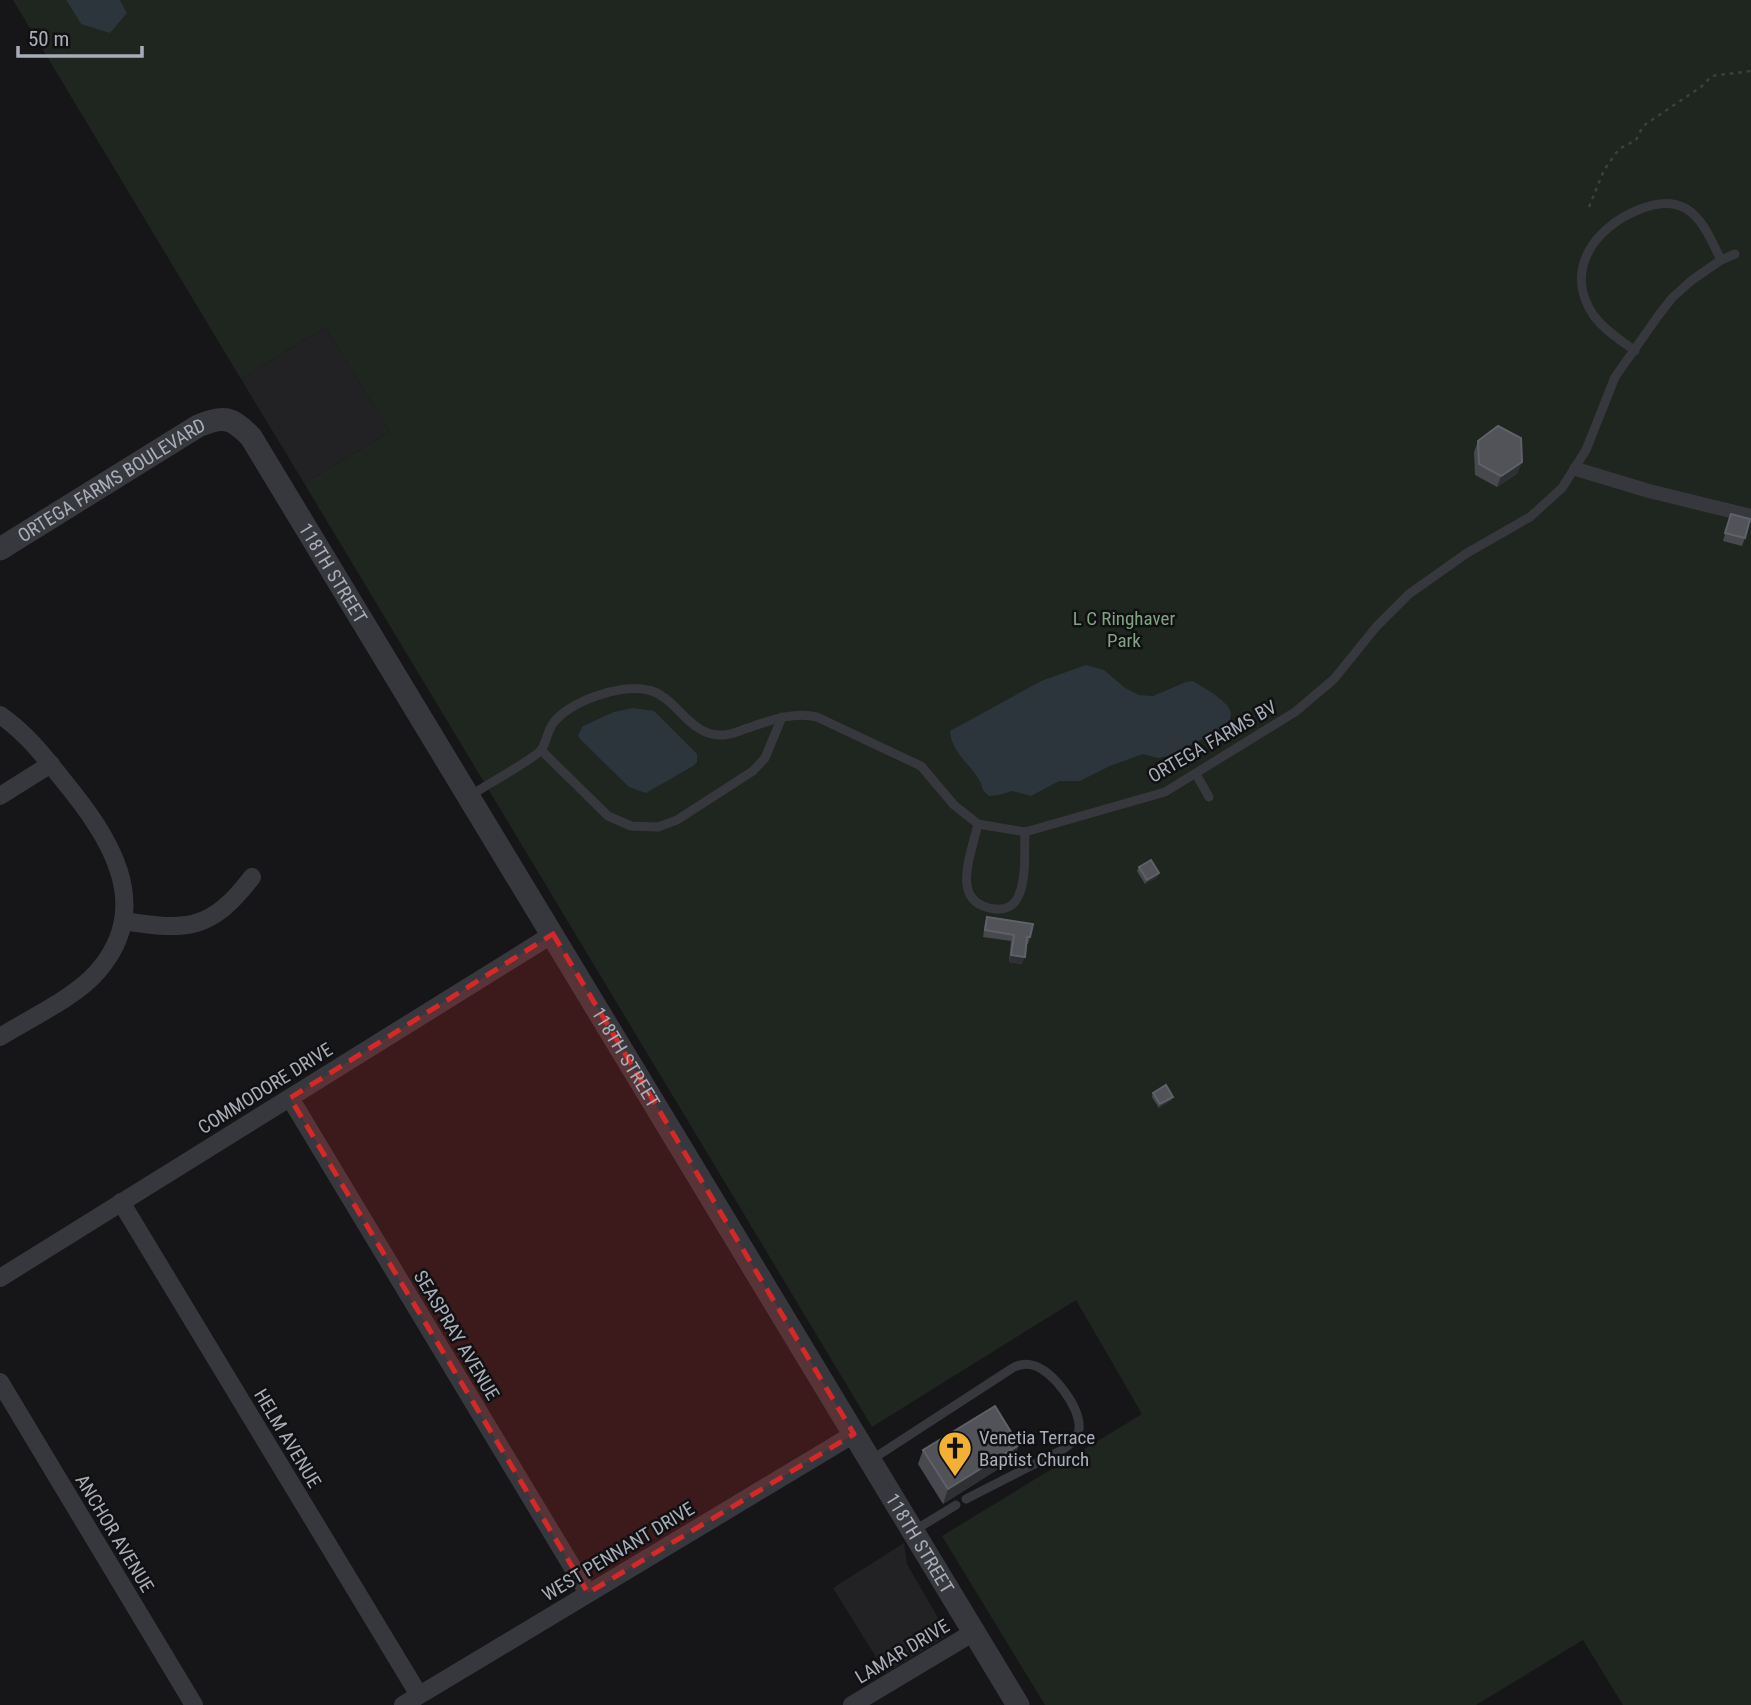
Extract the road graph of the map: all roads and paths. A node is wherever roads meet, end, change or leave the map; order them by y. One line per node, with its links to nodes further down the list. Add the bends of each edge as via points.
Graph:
1 (1751, 71): 2 (path, via 1712,76 1643,126 1636,140 1619,149 1604,170)
2 (1589, 207)
3 (1735, 254): 4 (lane, ORTEGA FARMS BV)
4 (1721, 260): 5 (lane, ORTEGA FARMS BV, via 1672,298); 5 (lane, via 1699,220 1686,208 1670,204 1632,213 1595,238 1582,273 1585,297 1605,328)
5 (1635, 351): 7 (lane, ORTEGA FARMS BV, via 1610,386)
6 (227, 419): 9 (street, ORTEGA FARMS BOULEVARD, via 198,426); 16 (street, 118TH STREET, via 251,437)
7 (1576, 469): 8 (street); 14 (lane, ORTEGA FARMS BV, via 1530,517 1409,594 1313,698)
8 (1751, 516)
9 (0, 550)
10 (0, 715): 13 (street, via 27,736)
11 (782, 717): 12 (lane, via 715,735 701,730 655,692 631,688 569,708 553,723); 12 (lane, via 765,758 753,771 677,820 658,827 631,826 608,816); 18 (lane, via 817,717 912,760)
12 (542, 751): 16 (lane)
13 (51, 764): 15 (street); 21 (street, via 108,844 125,897)
14 (1196, 774): 17 (lane); 19 (lane, ORTEGA FARMS BV, via 1161,794)
15 (0, 796)
16 (470, 796): 22 (street, 118TH STREET)
17 (1209, 797)
18 (978, 824): 19 (lane, ORTEGA FARMS BV); 19 (lane, via 967,887 976,904 992,909 1008,907 1019,896)
19 (1025, 832)
20 (251, 877): 21 (street, via 233,902 208,919 163,927)
21 (124, 920): 23 (street, via 119,939 97,973)
22 (553, 934): 24 (street, COMMODORE DRIVE); 28 (street, 118TH STREET)
23 (0, 1037)
24 (290, 1098): 25 (street, COMMODORE DRIVE); 33 (street, SEASPRAY AVENUE)
25 (121, 1202): 26 (street, COMMODORE DRIVE); 35 (street, HELM AVENUE)
26 (0, 1278)
27 (0, 1382): 36 (street, ANCHOR AVENUE)
28 (854, 1434): 29 (street, 118TH STREET); 33 (street, WEST PENNANT DRIVE)
29 (870, 1460): 30 (lane, via 1011,1369 1025,1364 1039,1367 1069,1398 1079,1432 1062,1450); 32 (street, 118TH STREET)
30 (966, 1499)
31 (956, 1505): 32 (lane)
32 (914, 1531): 34 (street, 118TH STREET)
33 (588, 1593): 35 (street, WEST PENNANT DRIVE)
34 (974, 1632): 38 (street, LAMAR DRIVE); 39 (street, 118TH STREET)
35 (419, 1695): 37 (street, WEST PENNANT DRIVE)
36 (194, 1705)
37 (403, 1705)
38 (852, 1705)
39 (1018, 1705)

